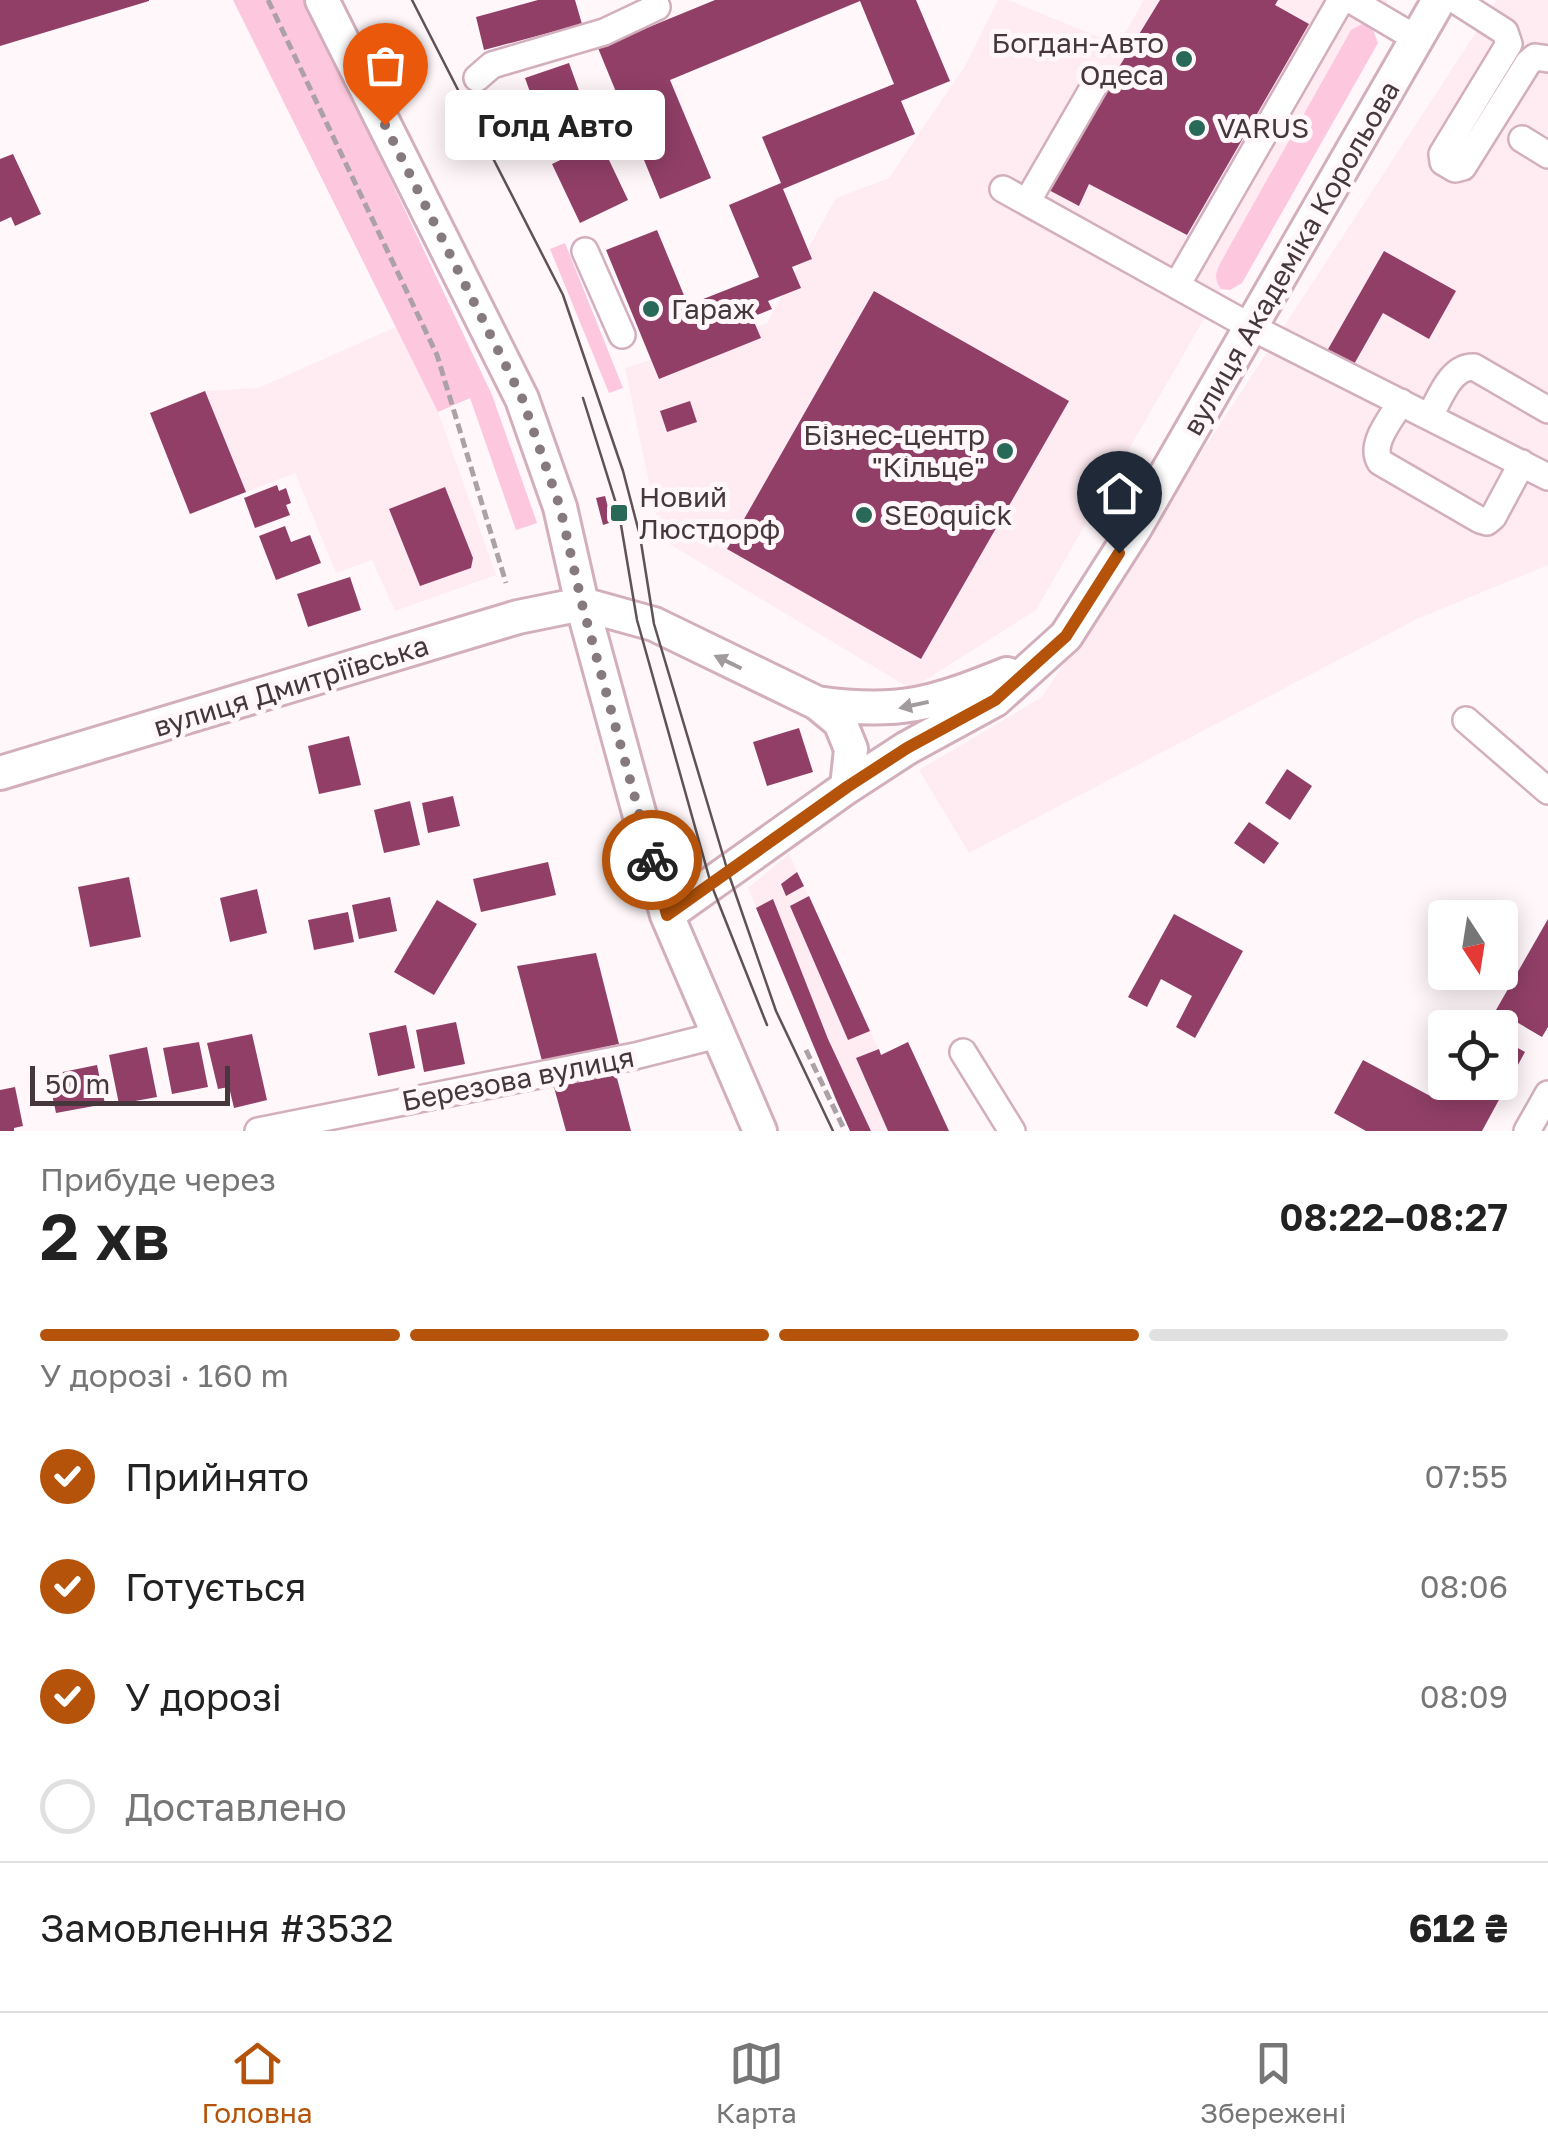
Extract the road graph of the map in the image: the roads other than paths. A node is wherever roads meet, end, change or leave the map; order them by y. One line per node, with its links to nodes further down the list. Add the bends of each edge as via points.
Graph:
1 (322, 0): 24 (main road, via 522,398 560,507)
2 (1341, 0): 16 (street)
3 (1351, 0): 7 (street)
4 (1439, 0): 7 (main road, вулиця Академіка Корольова)
5 (1455, 0): 8 (street, via 1504,32 1509,44 1443,162 1463,167 1528,63 1536,56)
6 (660, 2): 9 (street, via 604,32 492,65)
7 (1417, 39): 17 (main road, вулиця Академіка Корольова)
8 (1548, 60)
9 (478, 78)
10 (1096, 81): 14 (street)
11 (1522, 139): 12 (street)
12 (1548, 155)
13 (1003, 189): 14 (street)
14 (1027, 202): 16 (street)
15 (585, 251): 18 (street)
16 (1177, 285): 17 (street)
17 (1251, 326): 19 (street); 25 (main road, вулиця Академіка Корольова, via 1089,604)
18 (622, 335)
19 (1401, 402): 21 (street); 22 (street, via 1376,446 1380,462 1480,520 1494,517)
20 (1548, 410): 21 (street, via 1464,366)
21 (1430, 417): 22 (street)
22 (1522, 464): 23 (street)
23 (1548, 477)
24 (582, 604): 26 (main road, one-way to 24, via 654,624); 28 (main road, вулиця Дмитріївська, via 518,617); 31 (main road)
25 (1039, 661): 26 (main road, one-way to 26, via 952,696 892,710); 29 (main road, вулиця Академіка Корольова, via 995,700)
26 (816, 703): 29 (main road, via 840,722 851,749)
27 (1466, 720): 30 (street)
28 (0, 773)
29 (847, 787): 31 (main road, вулиця Академіка Корольова)
30 (1548, 791)
31 (667, 915): 32 (main road)
32 (718, 1035): 35 (street, Березова вулиця); 36 (main road)
33 (962, 1052): 37 (street)
34 (1548, 1094): 38 (street)
35 (258, 1131)
36 (760, 1131)
37 (1012, 1131)
38 (1527, 1131)

